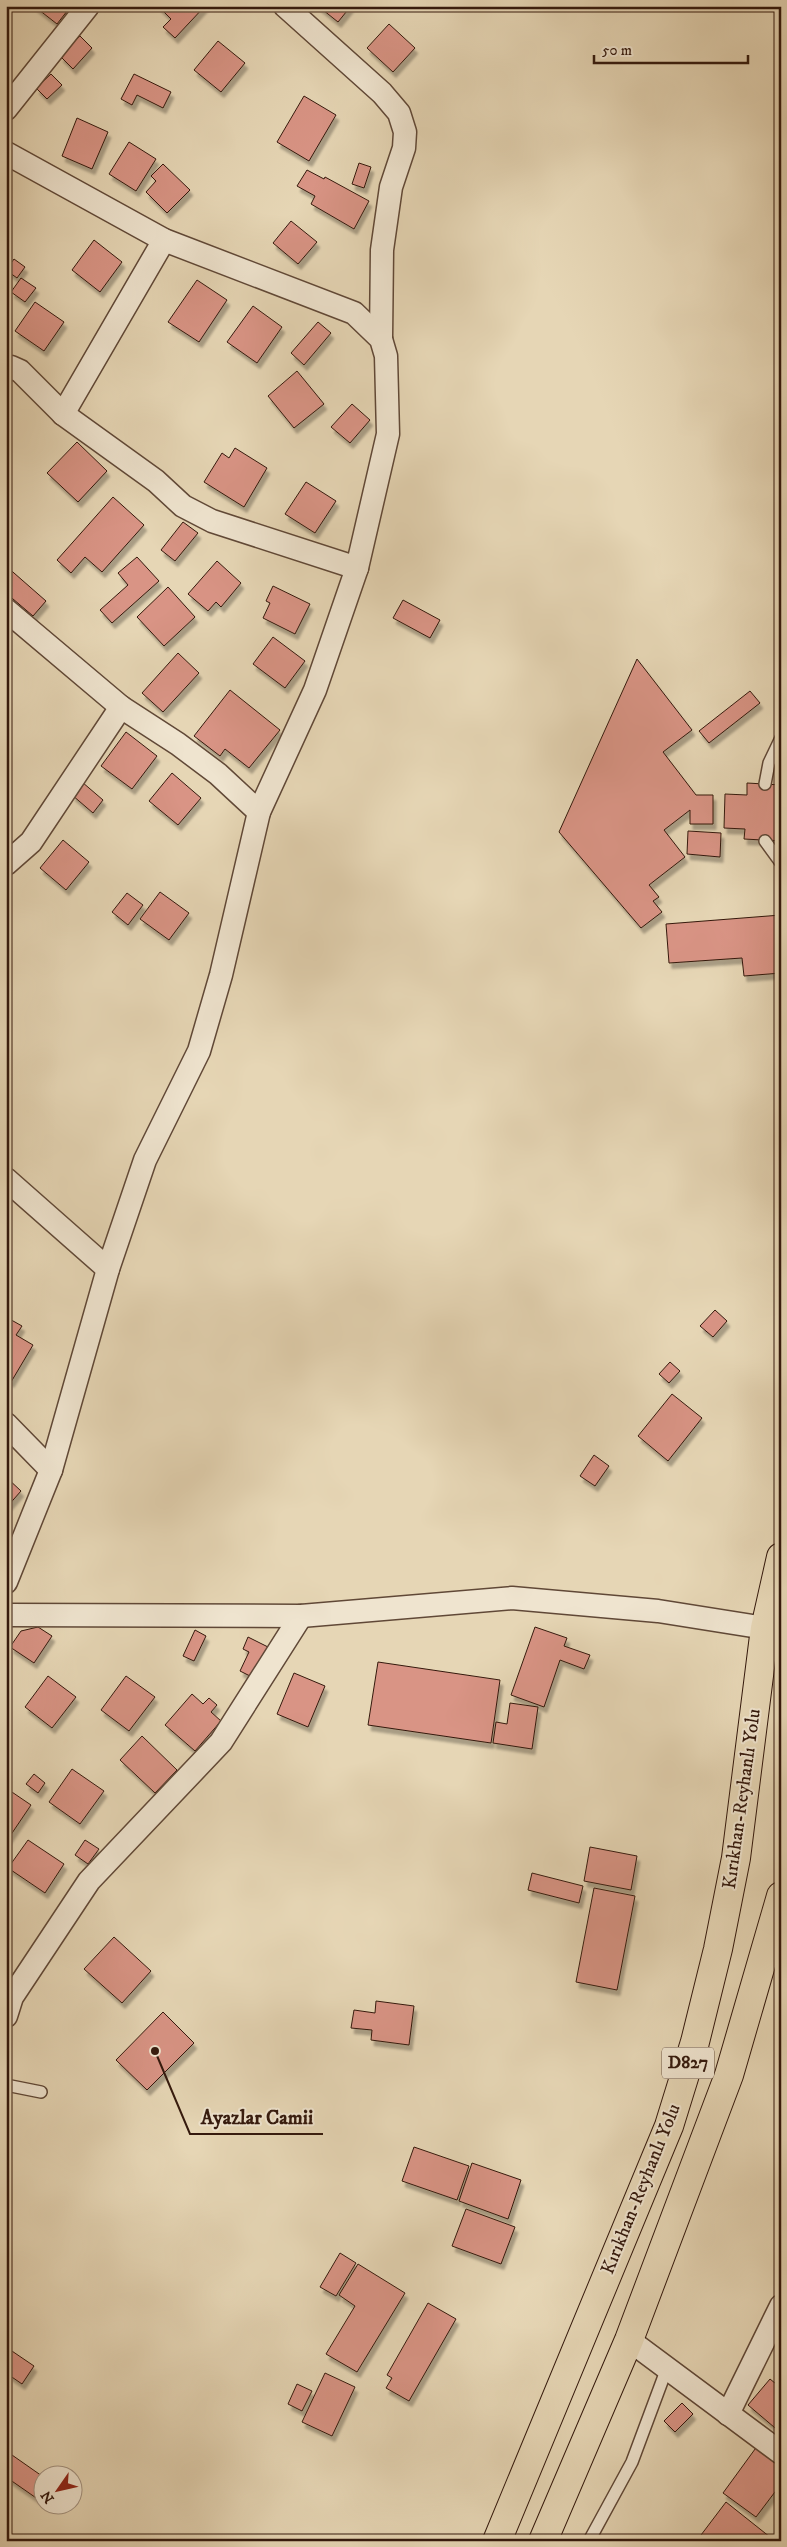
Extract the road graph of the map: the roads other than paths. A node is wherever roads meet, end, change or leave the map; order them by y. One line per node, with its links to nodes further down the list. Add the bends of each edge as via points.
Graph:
1 (88, 6): 3 (street)
2 (285, 6): 6 (street, via 382,93 399,113 404,148 391,187 382,250)
3 (6, 109)
4 (6, 153): 5 (street)
5 (164, 240): 6 (street, via 354,313); 8 (street)
6 (381, 339): 9 (street, via 386,356 388,434)
7 (6, 368): 8 (street, via 20,370)
8 (63, 414): 9 (street, via 156,480 183,506 212,521)
9 (357, 568): 14 (street, via 315,690)
10 (6, 610): 11 (street)
11 (121, 707): 14 (street, via 218,774); 17 (street, via 31,842)
12 (781, 738): 13 (lane, via 769,763)
13 (765, 784)
14 (259, 812): 19 (street, via 221,975 199,1051 145,1160)
15 (765, 841): 16 (lane)
16 (781, 863)
17 (6, 864)
18 (6, 1179): 19 (street)
19 (108, 1269): 21 (street)
20 (6, 1424): 21 (street)
21 (51, 1470): 23 (street)
22 (781, 1557): 24 (highway, Kırıkhan-Reyhanlı Yolu / D827)
23 (6, 1582)
24 (776, 1597): 27 (highway, Kırıkhan-Reyhanlı Yolu / D827)
25 (6, 1615): 26 (street)
26 (301, 1616): 27 (street, via 512,1598 658,1611); 30 (street, via 220,1742 90,1881 12,1997)
27 (765, 1628): 28 (highway, Kırıkhan-Reyhanlı Yolu / D827)
28 (771, 1665): 38 (highway, Kırıkhan-Reyhanlı Yolu / D827, via 718,1949 695,2042 668,2126)
29 (781, 1896): 34 (highway, D827, via 729,2075)
30 (6, 2016)
31 (6, 2085): 32 (lane)
32 (41, 2092)
33 (781, 2306): 36 (street)
34 (628, 2340): 35 (street); 39 (highway, D827)
35 (667, 2368): 36 (street); 40 (lane, via 632,2462)
36 (728, 2414): 37 (street)
37 (781, 2453)
38 (497, 2541)
39 (543, 2541)
40 (589, 2541)

